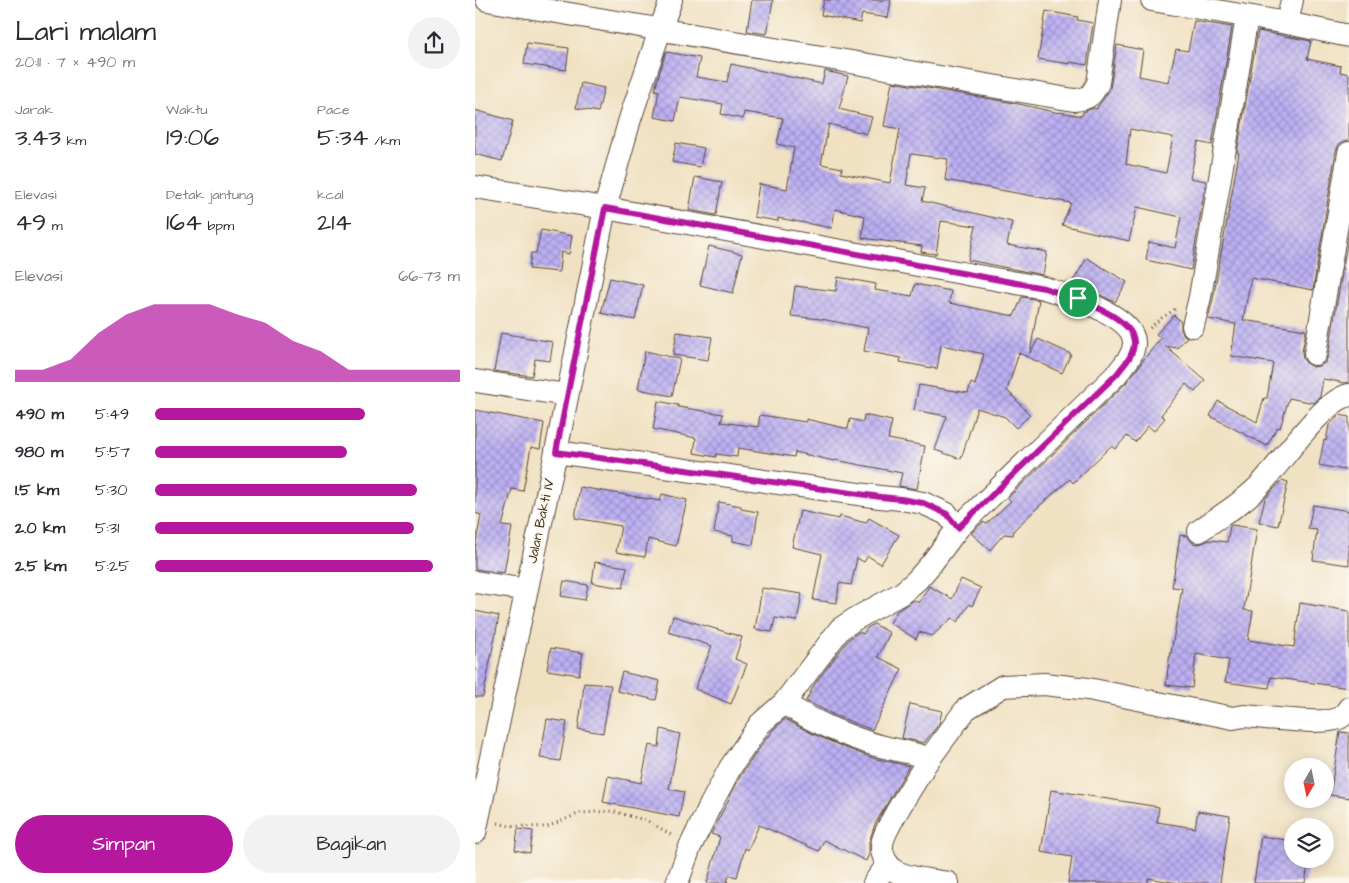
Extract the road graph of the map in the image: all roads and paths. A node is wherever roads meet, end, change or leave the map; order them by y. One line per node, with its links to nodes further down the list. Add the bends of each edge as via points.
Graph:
1 (487, 0): 8 (street)
2 (671, 0): 8 (street, Jalan Bakti IV)
3 (1110, 0): 8 (street, via 1098,82 1093,94 1074,100)
4 (1152, 0): 6 (street)
5 (1292, 0): 7 (street)
6 (1247, 17): 7 (street); 15 (street)
7 (1287, 23): 9 (street)
8 (660, 30): 12 (street, Jalan Bakti IV)
9 (1349, 36)
10 (1349, 152): 16 (street)
11 (475, 187): 12 (street)
12 (605, 208): 18 (street, Jalan Bakti IV); 21 (street, via 1044,288 1098,307 1129,329 1134,342 1131,356 1117,374)
13 (1175, 308): 14 (path)
14 (1160, 319)
15 (1193, 326)
16 (1315, 354)
17 (475, 381): 18 (street)
18 (567, 395): 20 (street, Jalan Bakti IV)
19 (1349, 395): 22 (street, via 1331,404 1245,499)
20 (556, 452): 21 (street, via 923,503 947,514); 24 (street, Jalan Bakti IV)
21 (958, 528): 25 (street, via 931,564 902,593 840,629)
22 (1199, 531)
23 (475, 582): 24 (street)
24 (526, 590): 28 (street, Jalan Bakti IV)
25 (784, 702): 27 (street, via 798,712 856,738 921,756); 29 (street, via 760,724 730,768)
26 (1345, 707): 27 (street, via 1341,717 1332,721 1233,718 1088,689 1044,684 1003,686 966,709)
27 (924, 766): 30 (street, via 885,833 881,847)
28 (478, 812): 29 (path, via 510,826 547,827 580,813 612,811 648,821)
29 (690, 847): 31 (street)
30 (888, 864): 32 (street); 33 (street, via 901,874)
31 (677, 883)
32 (874, 883)
33 (949, 883)

